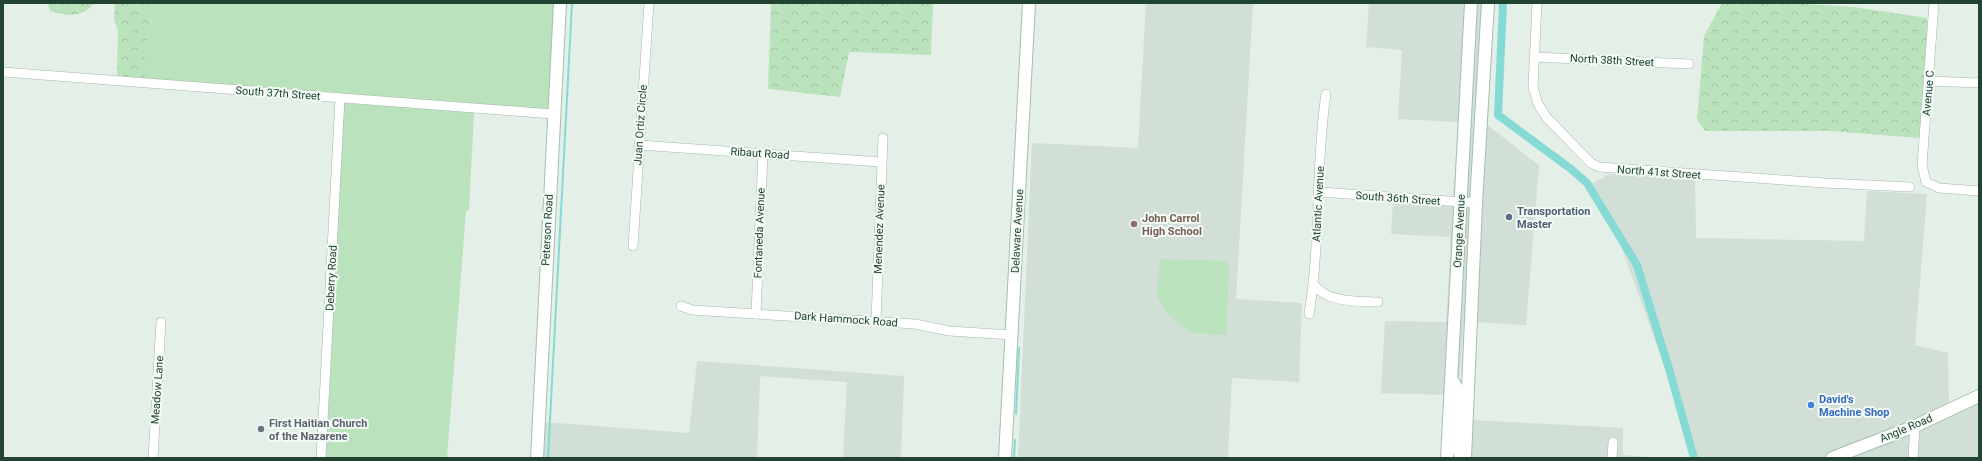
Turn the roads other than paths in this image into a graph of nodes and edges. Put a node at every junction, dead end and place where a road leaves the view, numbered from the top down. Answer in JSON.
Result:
{"nodes":[{"id":1,"x":560,"y":3,"type":"edge"},
{"id":2,"x":649,"y":3,"type":"edge"},
{"id":3,"x":1029,"y":3,"type":"edge"},
{"id":4,"x":1471,"y":3,"type":"edge"},
{"id":5,"x":1488,"y":3,"type":"edge"},
{"id":6,"x":1537,"y":3,"type":"edge"},
{"id":7,"x":1934,"y":3,"type":"edge"},
{"id":8,"x":1535,"y":57,"type":"junction"},
{"id":9,"x":1689,"y":64,"type":"dead end"},
{"id":10,"x":3,"y":72,"type":"edge"},
{"id":11,"x":1930,"y":81,"type":"junction"},
{"id":12,"x":1979,"y":83,"type":"edge"},
{"id":13,"x":1326,"y":94,"type":"dead end"},
{"id":14,"x":340,"y":98,"type":"junction"},
{"id":15,"x":553,"y":114,"type":"junction"},
{"id":16,"x":883,"y":138,"type":"dead end"},
{"id":17,"x":639,"y":145,"type":"junction"},
{"id":18,"x":762,"y":153,"type":"junction"},
{"id":19,"x":881,"y":162,"type":"junction"},
{"id":20,"x":1910,"y":187,"type":"dead end"},
{"id":21,"x":1979,"y":191,"type":"edge"},
{"id":22,"x":1320,"y":192,"type":"junction"},
{"id":23,"x":1461,"y":202,"type":"junction"},
{"id":24,"x":1476,"y":203,"type":"junction"},
{"id":25,"x":633,"y":246,"type":"dead end"},
{"id":26,"x":1314,"y":285,"type":"junction"},
{"id":27,"x":1378,"y":302,"type":"dead end"},
{"id":28,"x":681,"y":306,"type":"dead end"},
{"id":29,"x":756,"y":314,"type":"junction"},
{"id":30,"x":1309,"y":314,"type":"dead end"},
{"id":31,"x":876,"y":321,"type":"junction"},
{"id":32,"x":161,"y":322,"type":"dead end"},
{"id":33,"x":1012,"y":335,"type":"junction"},
{"id":34,"x":1451,"y":379,"type":"junction"},
{"id":35,"x":1979,"y":396,"type":"edge"},
{"id":36,"x":1915,"y":426,"type":"junction"},
{"id":37,"x":1613,"y":442,"type":"dead end"},
{"id":38,"x":153,"y":458,"type":"edge"},
{"id":39,"x":321,"y":458,"type":"edge"},
{"id":40,"x":537,"y":458,"type":"edge"},
{"id":41,"x":1005,"y":458,"type":"edge"},
{"id":42,"x":1447,"y":458,"type":"edge"},
{"id":43,"x":1461,"y":458,"type":"edge"},
{"id":44,"x":1465,"y":458,"type":"edge"},
{"id":45,"x":1612,"y":458,"type":"edge"},
{"id":46,"x":1832,"y":458,"type":"edge"},
{"id":47,"x":1913,"y":458,"type":"edge"}],
"edges":[{"from":1,"to":15,"type":"main road","name":"Peterson Road"},
{"from":2,"to":17,"type":"street","name":"Juan Ortiz Circle"},
{"from":3,"to":33,"type":"main road","name":"Delaware Avenue"},
{"from":4,"to":23,"type":"main road","name":"Orange Avenue"},
{"from":5,"to":24,"type":"main road","name":"Orange Avenue"},
{"from":6,"to":8,"type":"street","name":"North 41st Street"},
{"from":7,"to":11,"type":"street","name":"Avenue C"},
{"from":8,"to":9,"type":"street","name":"North 38th Street"},
{"from":8,"to":20,"type":"street","name":"North 41st Street"},
{"from":10,"to":14,"type":"street","name":"South 37th Street"},
{"from":11,"to":12,"type":"street"},
{"from":11,"to":21,"type":"street","name":"Avenue C"},
{"from":13,"to":22,"type":"street","name":"Atlantic Avenue"},
{"from":14,"to":15,"type":"street","name":"South 37th Street"},
{"from":14,"to":39,"type":"street","name":"Deberry Road"},
{"from":15,"to":40,"type":"main road","name":"Peterson Road"},
{"from":16,"to":19,"type":"street","name":"Menendez Avenue"},
{"from":17,"to":18,"type":"street","name":"Ribaut Road"},
{"from":17,"to":25,"type":"street","name":"Juan Ortiz Circle"},
{"from":18,"to":19,"type":"street","name":"Ribaut Road"},
{"from":18,"to":29,"type":"street","name":"Fontaneda Avenue"},
{"from":19,"to":31,"type":"street","name":"Menendez Avenue"},
{"from":22,"to":23,"type":"street","name":"South 36th Street"},
{"from":22,"to":26,"type":"street","name":"Atlantic Avenue"},
{"from":23,"to":24,"type":"street","name":"South 36th Street"},
{"from":23,"to":34,"type":"main road","name":"Orange Avenue"},
{"from":24,"to":44,"type":"main road","name":"Orange Avenue"},
{"from":26,"to":27,"type":"street"},
{"from":26,"to":30,"type":"street","name":"Atlantic Avenue"},
{"from":28,"to":29,"type":"street","name":"Dark Hammock Road"},
{"from":29,"to":31,"type":"street","name":"Dark Hammock Road"},
{"from":31,"to":33,"type":"street","name":"Dark Hammock Road"},
{"from":32,"to":38,"type":"street","name":"Meadow Lane"},
{"from":33,"to":41,"type":"main road","name":"Delaware Avenue"},
{"from":34,"to":42,"type":"main road","name":"Orange Avenue"},
{"from":34,"to":43,"type":"main road"},
{"from":35,"to":36,"type":"main road","name":"Angle Road"},
{"from":36,"to":46,"type":"main road","name":"Angle Road"},
{"from":36,"to":47,"type":"street"},
{"from":37,"to":45,"type":"street"}]}
